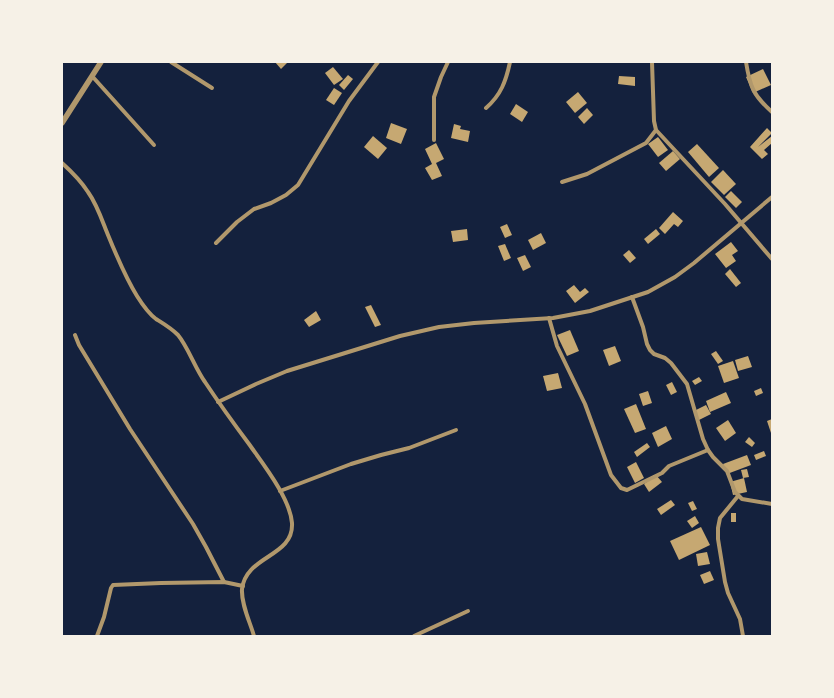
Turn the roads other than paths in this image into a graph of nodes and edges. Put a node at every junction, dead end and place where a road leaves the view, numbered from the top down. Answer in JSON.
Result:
{"nodes":[{"id":1,"x":101,"y":62,"type":"edge"},
{"id":2,"x":171,"y":62,"type":"edge"},
{"id":3,"x":378,"y":62,"type":"edge"},
{"id":4,"x":448,"y":62,"type":"edge"},
{"id":5,"x":510,"y":62,"type":"edge"},
{"id":6,"x":652,"y":62,"type":"edge"},
{"id":7,"x":746,"y":62,"type":"edge"},
{"id":8,"x":92,"y":76,"type":"junction"},
{"id":9,"x":212,"y":88,"type":"dead end"},
{"id":10,"x":486,"y":108,"type":"dead end"},
{"id":11,"x":772,"y":112,"type":"edge"},
{"id":12,"x":63,"y":120,"type":"edge"},
{"id":13,"x":656,"y":130,"type":"junction"},
{"id":14,"x":434,"y":140,"type":"dead end"},
{"id":15,"x":154,"y":145,"type":"dead end"},
{"id":16,"x":62,"y":162,"type":"edge"},
{"id":17,"x":562,"y":182,"type":"dead end"},
{"id":18,"x":772,"y":197,"type":"edge"},
{"id":19,"x":741,"y":222,"type":"junction"},
{"id":20,"x":216,"y":243,"type":"dead end"},
{"id":21,"x":772,"y":259,"type":"edge"},
{"id":22,"x":632,"y":297,"type":"junction"},
{"id":23,"x":549,"y":318,"type":"junction"},
{"id":24,"x":75,"y":335,"type":"dead end"},
{"id":25,"x":218,"y":402,"type":"junction"},
{"id":26,"x":456,"y":430,"type":"dead end"},
{"id":27,"x":708,"y":450,"type":"junction"},
{"id":28,"x":280,"y":491,"type":"junction"},
{"id":29,"x":738,"y":496,"type":"junction"},
{"id":30,"x":772,"y":504,"type":"edge"},
{"id":31,"x":224,"y":582,"type":"junction"},
{"id":32,"x":243,"y":586,"type":"junction"},
{"id":33,"x":468,"y":611,"type":"dead end"},
{"id":34,"x":97,"y":636,"type":"edge"},
{"id":35,"x":254,"y":636,"type":"edge"},
{"id":36,"x":414,"y":636,"type":"edge"},
{"id":37,"x":743,"y":636,"type":"edge"}],
"edges":[{"from":1,"to":8,"type":"street"},
{"from":2,"to":9,"type":"street"},
{"from":3,"to":20,"type":"street"},
{"from":4,"to":14,"type":"street"},
{"from":5,"to":10,"type":"street"},
{"from":6,"to":13,"type":"street"},
{"from":7,"to":11,"type":"street"},
{"from":8,"to":12,"type":"street"},
{"from":8,"to":15,"type":"street"},
{"from":13,"to":17,"type":"street"},
{"from":13,"to":19,"type":"street"},
{"from":16,"to":25,"type":"street"},
{"from":18,"to":19,"type":"street"},
{"from":19,"to":21,"type":"street"},
{"from":19,"to":22,"type":"street"},
{"from":22,"to":23,"type":"street"},
{"from":22,"to":27,"type":"street"},
{"from":23,"to":25,"type":"street"},
{"from":23,"to":27,"type":"street"},
{"from":24,"to":31,"type":"street"},
{"from":25,"to":28,"type":"street"},
{"from":26,"to":28,"type":"street"},
{"from":27,"to":29,"type":"street"},
{"from":28,"to":32,"type":"street"},
{"from":29,"to":30,"type":"street"},
{"from":29,"to":37,"type":"street"},
{"from":31,"to":32,"type":"street"},
{"from":31,"to":34,"type":"street"},
{"from":32,"to":35,"type":"street"},
{"from":33,"to":36,"type":"street"}]}
